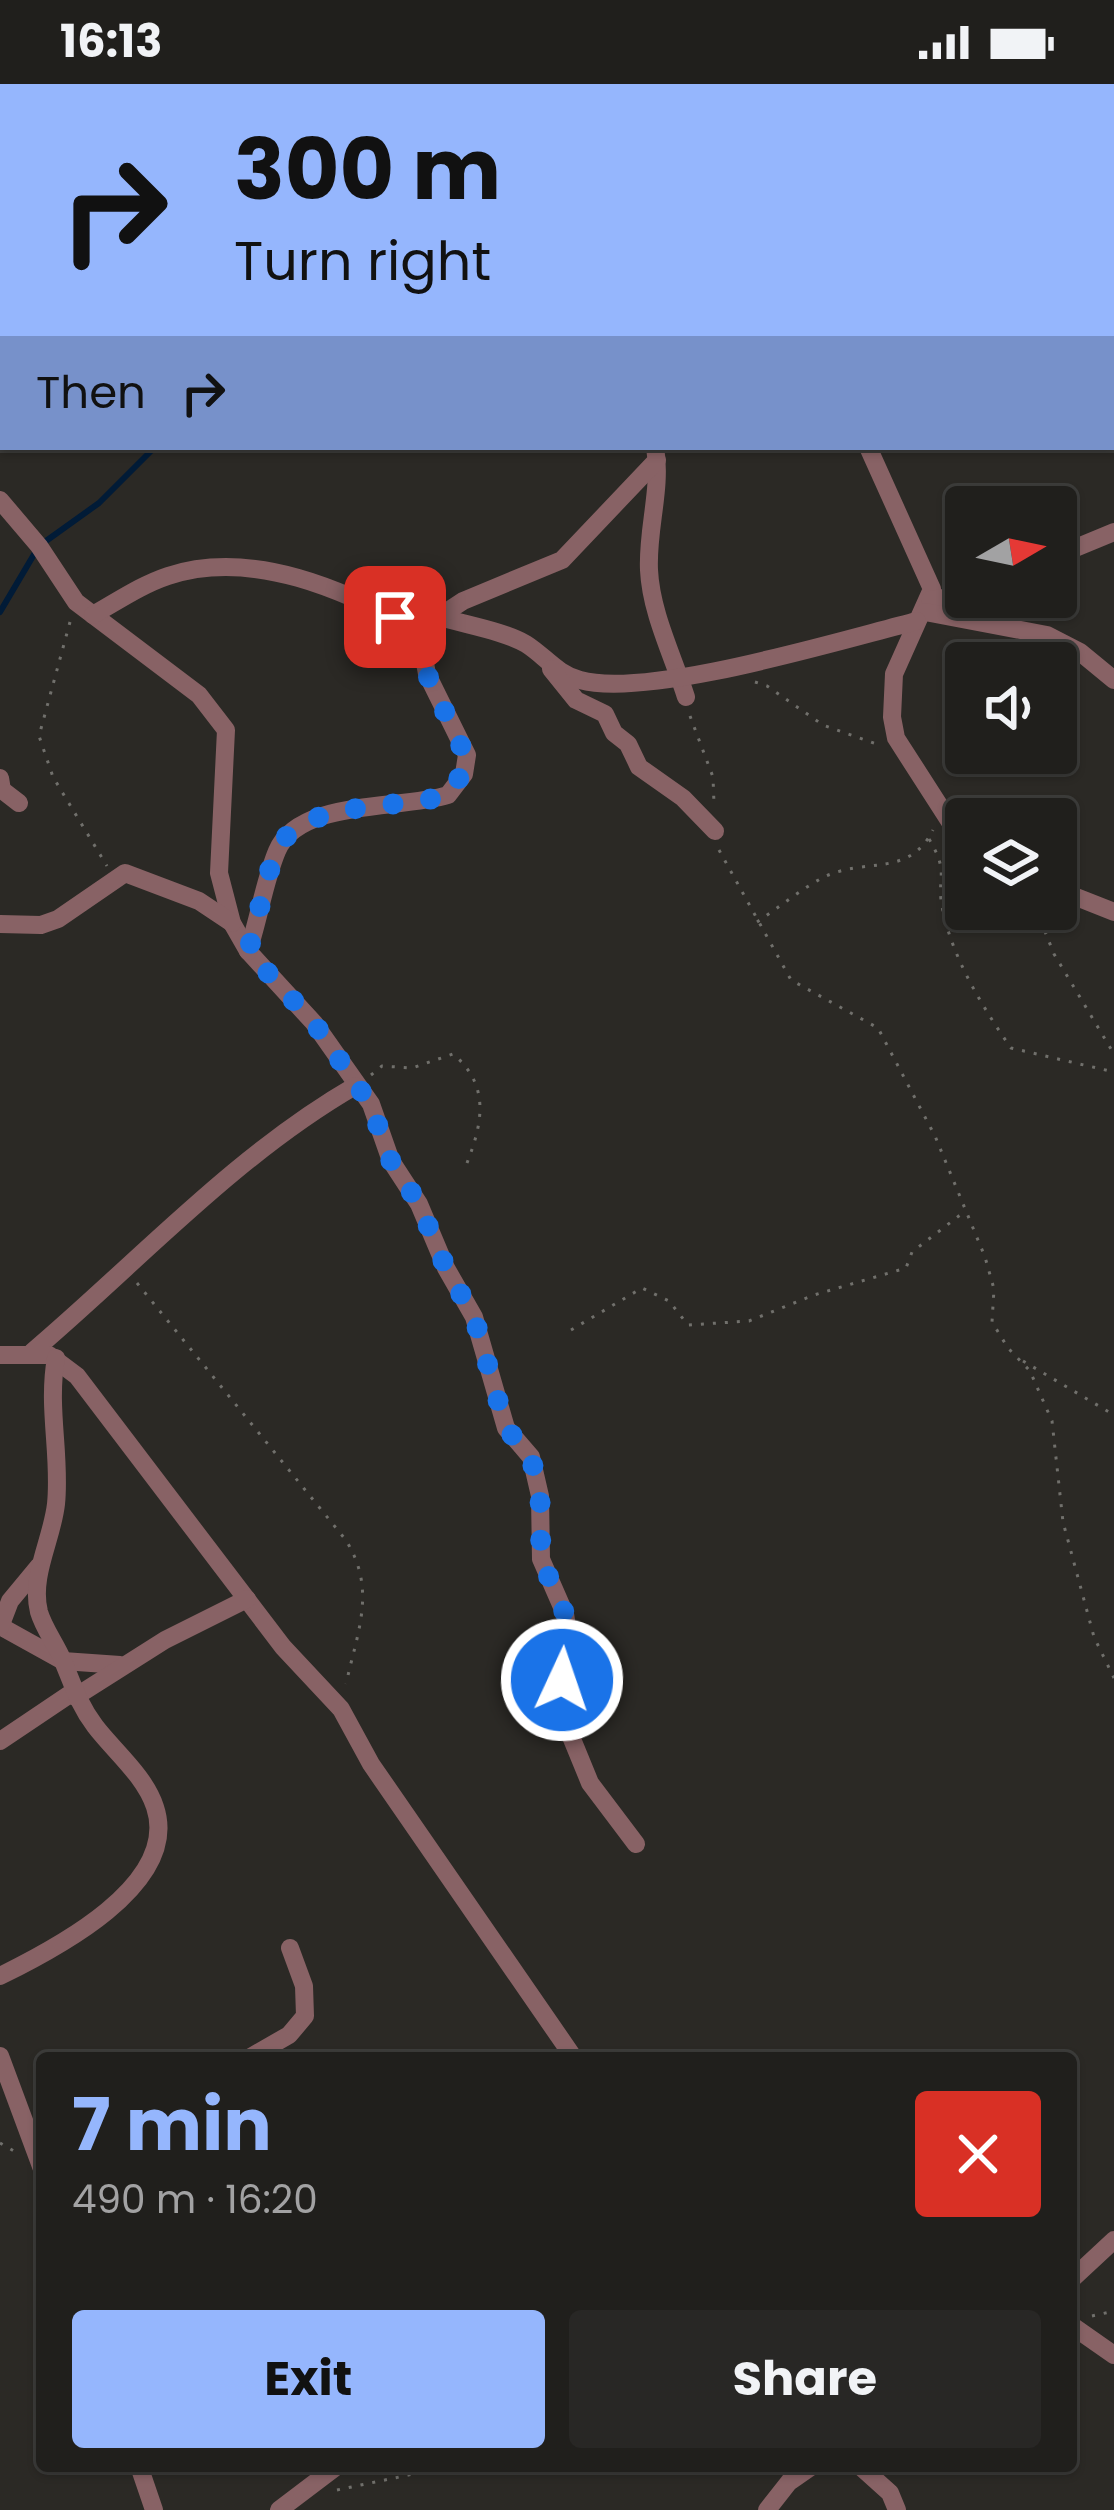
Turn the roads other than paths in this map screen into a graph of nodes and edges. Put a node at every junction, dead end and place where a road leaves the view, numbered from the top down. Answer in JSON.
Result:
{"nodes":[{"id":1,"x":869,"y":450,"type":"edge"},
{"id":2,"x":656,"y":453,"type":"edge"},
{"id":3,"x":0,"y":500,"type":"edge"},
{"id":4,"x":1114,"y":532,"type":"edge"},
{"id":5,"x":1077,"y":547,"type":"edge"},
{"id":6,"x":945,"y":603,"type":"edge"},
{"id":7,"x":924,"y":611,"type":"junction"},
{"id":8,"x":94,"y":615,"type":"junction"},
{"id":9,"x":437,"y":616,"type":"junction"},
{"id":10,"x":419,"y":630,"type":"junction"},
{"id":11,"x":545,"y":660,"type":"junction"},
{"id":12,"x":679,"y":676,"type":"junction"},
{"id":13,"x":1114,"y":680,"type":"edge"},
{"id":14,"x":686,"y":697,"type":"road end"},
{"id":15,"x":0,"y":778,"type":"edge"},
{"id":16,"x":19,"y":803,"type":"dead end"},
{"id":17,"x":945,"y":817,"type":"edge"},
{"id":18,"x":715,"y":831,"type":"road end"},
{"id":19,"x":1077,"y":897,"type":"edge"},
{"id":20,"x":1114,"y":912,"type":"edge"},
{"id":21,"x":232,"y":923,"type":"junction"},
{"id":22,"x":0,"y":924,"type":"edge"},
{"id":23,"x":248,"y":951,"type":"junction"},
{"id":24,"x":355,"y":1086,"type":"junction"},
{"id":25,"x":32,"y":1352,"type":"junction"},
{"id":26,"x":0,"y":1355,"type":"edge"},
{"id":27,"x":56,"y":1358,"type":"junction"},
{"id":28,"x":42,"y":1563,"type":"junction"},
{"id":29,"x":247,"y":1599,"type":"junction"},
{"id":30,"x":0,"y":1626,"type":"edge"},
{"id":31,"x":63,"y":1660,"type":"junction"},
{"id":32,"x":120,"y":1666,"type":"junction"},
{"id":33,"x":74,"y":1695,"type":"junction"},
{"id":34,"x":0,"y":1741,"type":"edge"},
{"id":35,"x":636,"y":1844,"type":"dead end"},
{"id":36,"x":290,"y":1948,"type":"dead end"},
{"id":37,"x":0,"y":1976,"type":"edge"},
{"id":38,"x":259,"y":2052,"type":"edge"},
{"id":39,"x":570,"y":2052,"type":"edge"},
{"id":40,"x":0,"y":2056,"type":"edge"},
{"id":41,"x":36,"y":2151,"type":"edge"},
{"id":42,"x":1114,"y":2240,"type":"edge"},
{"id":43,"x":1077,"y":2274,"type":"edge"},
{"id":44,"x":1077,"y":2329,"type":"edge"},
{"id":45,"x":1114,"y":2356,"type":"edge"},
{"id":46,"x":141,"y":2472,"type":"edge"},
{"id":47,"x":329,"y":2472,"type":"edge"},
{"id":48,"x":803,"y":2472,"type":"edge"},
{"id":49,"x":867,"y":2472,"type":"edge"},
{"id":50,"x":154,"y":2510,"type":"edge"},
{"id":51,"x":279,"y":2510,"type":"edge"},
{"id":52,"x":767,"y":2510,"type":"edge"},
{"id":53,"x":897,"y":2510,"type":"edge"}],
"edges":[{"from":1,"to":7,"type":"street"},
{"from":2,"to":9,"type":"street"},
{"from":2,"to":12,"type":"street"},
{"from":3,"to":8,"type":"street"},
{"from":4,"to":5,"type":"street"},
{"from":6,"to":7,"type":"street"},
{"from":7,"to":12,"type":"street"},
{"from":7,"to":13,"type":"street"},
{"from":7,"to":17,"type":"street"},
{"from":8,"to":10,"type":"street"},
{"from":8,"to":21,"type":"street"},
{"from":9,"to":10,"type":"street"},
{"from":9,"to":11,"type":"street"},
{"from":10,"to":23,"type":"street"},
{"from":11,"to":12,"type":"street"},
{"from":11,"to":18,"type":"street"},
{"from":12,"to":14,"type":"street"},
{"from":15,"to":16,"type":"street"},
{"from":19,"to":20,"type":"street"},
{"from":21,"to":22,"type":"street"},
{"from":21,"to":23,"type":"street"},
{"from":23,"to":24,"type":"street"},
{"from":24,"to":25,"type":"street"},
{"from":24,"to":35,"type":"street"},
{"from":25,"to":26,"type":"street"},
{"from":25,"to":27,"type":"street"},
{"from":27,"to":28,"type":"street"},
{"from":27,"to":29,"type":"street"},
{"from":28,"to":30,"type":"street"},
{"from":28,"to":31,"type":"street"},
{"from":29,"to":32,"type":"street"},
{"from":29,"to":39,"type":"street"},
{"from":30,"to":31,"type":"street"},
{"from":31,"to":32,"type":"street"},
{"from":31,"to":33,"type":"street"},
{"from":32,"to":33,"type":"street"},
{"from":33,"to":34,"type":"street"},
{"from":33,"to":37,"type":"street"},
{"from":36,"to":38,"type":"street"},
{"from":40,"to":41,"type":"street"},
{"from":42,"to":43,"type":"street"},
{"from":44,"to":45,"type":"street"},
{"from":46,"to":50,"type":"street"},
{"from":47,"to":51,"type":"street"},
{"from":48,"to":52,"type":"street"},
{"from":49,"to":53,"type":"street"}]}
